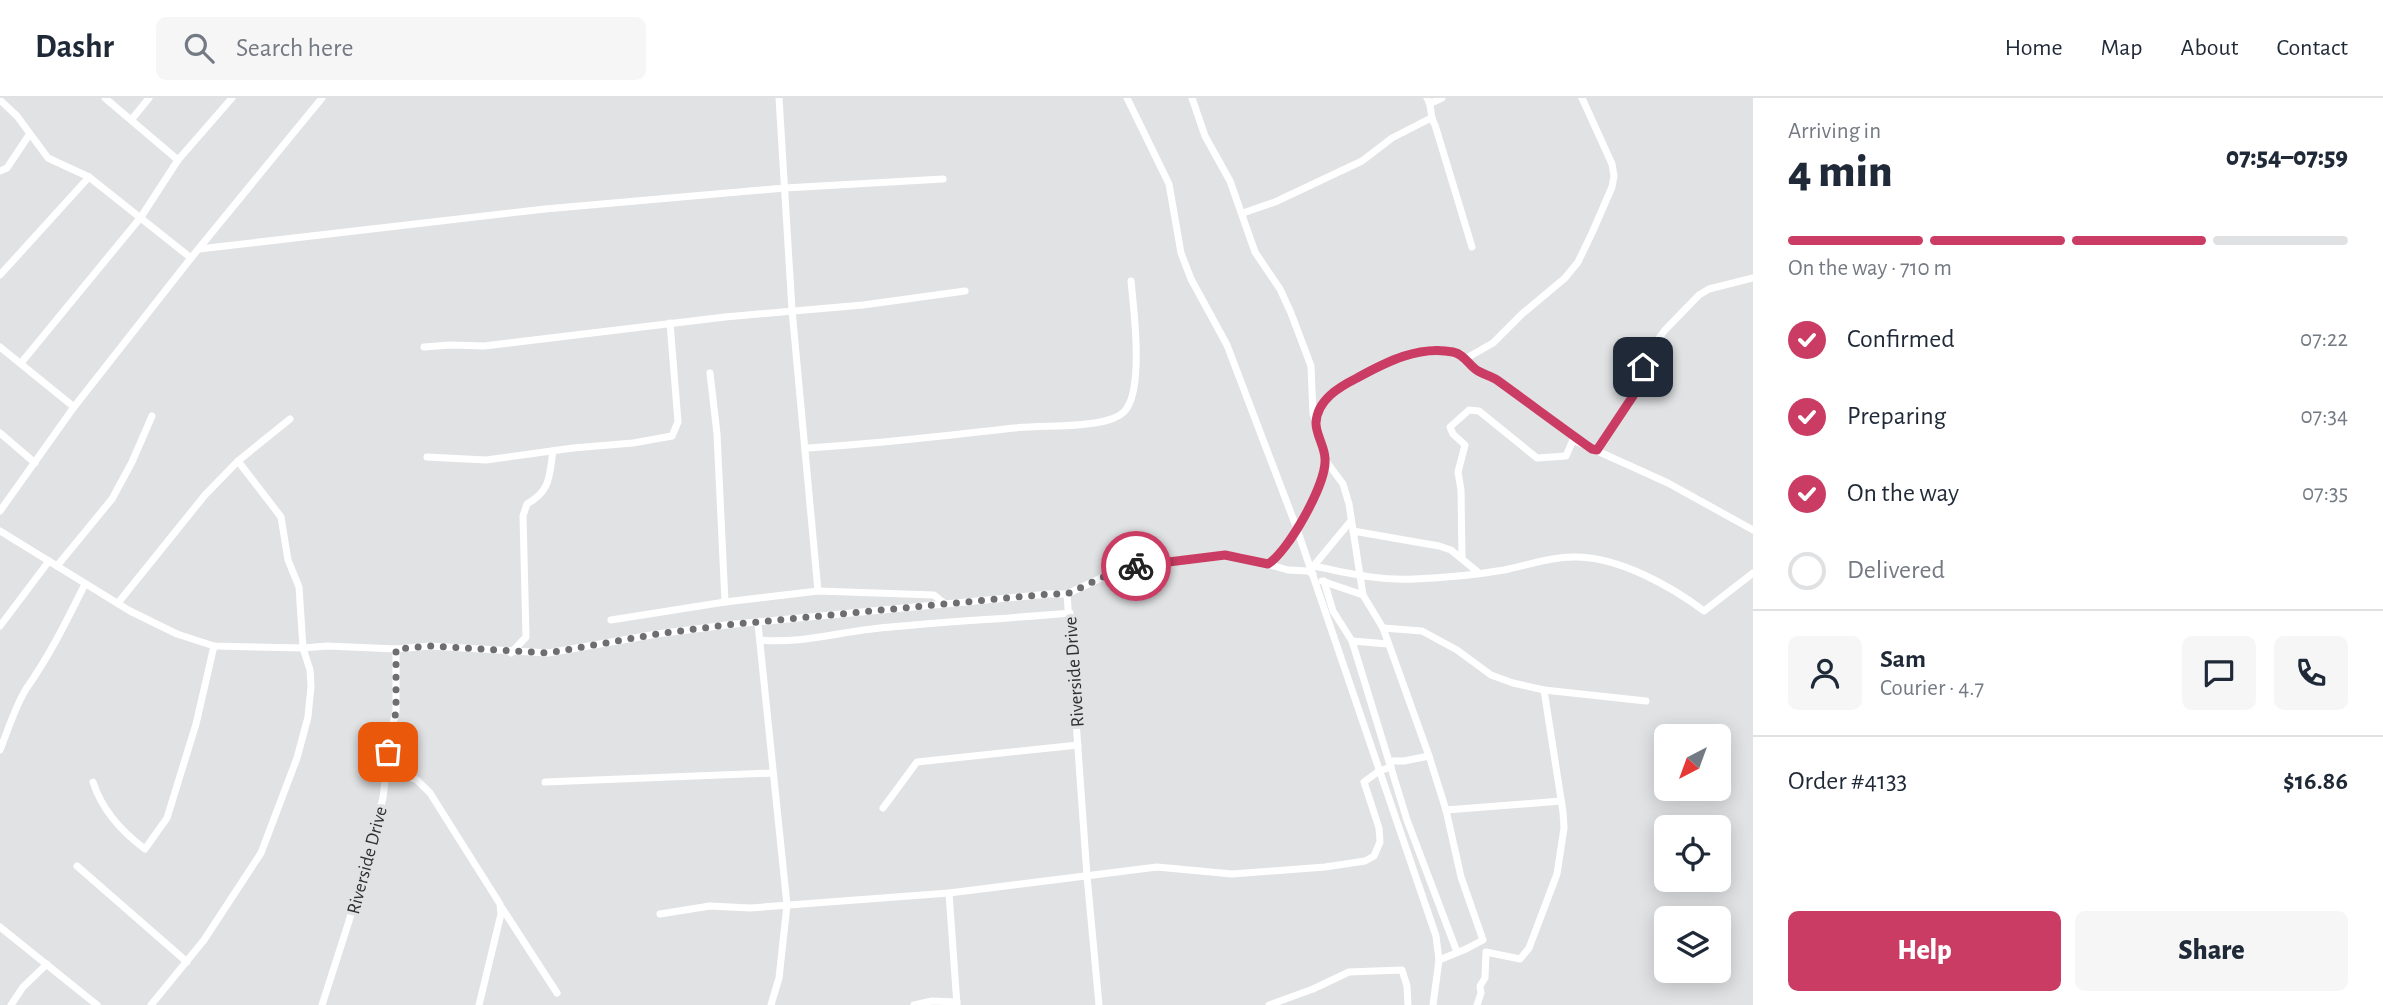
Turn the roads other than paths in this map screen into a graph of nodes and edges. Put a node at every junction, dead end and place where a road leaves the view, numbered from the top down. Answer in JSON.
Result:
{"nodes":[{"id":1,"x":105,"y":98,"type":"edge"},
{"id":2,"x":149,"y":98,"type":"edge"},
{"id":3,"x":232,"y":98,"type":"edge"},
{"id":4,"x":321,"y":98,"type":"edge"},
{"id":5,"x":779,"y":98,"type":"edge"},
{"id":6,"x":1127,"y":98,"type":"edge"},
{"id":7,"x":1192,"y":98,"type":"edge"},
{"id":8,"x":1442,"y":98,"type":"edge"},
{"id":9,"x":1582,"y":98,"type":"edge"},
{"id":10,"x":0,"y":100,"type":"edge"},
{"id":11,"x":1429,"y":101,"type":"edge"},
{"id":12,"x":1430,"y":118,"type":"junction"},
{"id":13,"x":132,"y":119,"type":"junction"},
{"id":14,"x":29,"y":135,"type":"junction"},
{"id":15,"x":178,"y":160,"type":"junction"},
{"id":16,"x":0,"y":171,"type":"edge"},
{"id":17,"x":89,"y":177,"type":"junction"},
{"id":18,"x":943,"y":178,"type":"dead end"},
{"id":19,"x":785,"y":188,"type":"junction"},
{"id":20,"x":1242,"y":213,"type":"junction"},
{"id":21,"x":141,"y":217,"type":"junction"},
{"id":22,"x":1472,"y":247,"type":"dead end"},
{"id":23,"x":199,"y":249,"type":"junction"},
{"id":24,"x":191,"y":258,"type":"junction"},
{"id":25,"x":0,"y":275,"type":"edge"},
{"id":26,"x":1753,"y":278,"type":"edge"},
{"id":27,"x":1131,"y":281,"type":"dead end"},
{"id":28,"x":964,"y":291,"type":"dead end"},
{"id":29,"x":792,"y":310,"type":"junction"},
{"id":30,"x":670,"y":323,"type":"junction"},
{"id":31,"x":0,"y":347,"type":"edge"},
{"id":32,"x":424,"y":347,"type":"dead end"},
{"id":33,"x":1465,"y":359,"type":"junction"},
{"id":34,"x":21,"y":363,"type":"junction"},
{"id":35,"x":710,"y":373,"type":"dead end"},
{"id":36,"x":74,"y":407,"type":"junction"},
{"id":37,"x":152,"y":416,"type":"dead end"},
{"id":38,"x":290,"y":419,"type":"dead end"},
{"id":39,"x":1316,"y":423,"type":"junction"},
{"id":40,"x":0,"y":433,"type":"edge"},
{"id":41,"x":807,"y":448,"type":"junction"},
{"id":42,"x":1595,"y":450,"type":"junction"},
{"id":43,"x":553,"y":451,"type":"junction"},
{"id":44,"x":427,"y":457,"type":"dead end"},
{"id":45,"x":238,"y":461,"type":"junction"},
{"id":46,"x":1326,"y":461,"type":"junction"},
{"id":47,"x":35,"y":463,"type":"junction"},
{"id":48,"x":0,"y":511,"type":"edge"},
{"id":49,"x":1351,"y":521,"type":"junction"},
{"id":50,"x":1297,"y":529,"type":"junction"},
{"id":51,"x":1753,"y":530,"type":"edge"},
{"id":52,"x":0,"y":531,"type":"edge"},
{"id":53,"x":1353,"y":531,"type":"junction"},
{"id":54,"x":1462,"y":558,"type":"junction"},
{"id":55,"x":49,"y":561,"type":"junction"},
{"id":56,"x":1268,"y":564,"type":"junction"},
{"id":57,"x":57,"y":566,"type":"junction"},
{"id":58,"x":1312,"y":570,"type":"junction"},
{"id":59,"x":1479,"y":573,"type":"junction"},
{"id":60,"x":1753,"y":573,"type":"edge"},
{"id":61,"x":1361,"y":576,"type":"junction"},
{"id":62,"x":1324,"y":581,"type":"junction"},
{"id":63,"x":85,"y":584,"type":"junction"},
{"id":64,"x":818,"y":591,"type":"junction"},
{"id":65,"x":1067,"y":594,"type":"junction"},
{"id":66,"x":1363,"y":595,"type":"junction"},
{"id":67,"x":725,"y":602,"type":"junction"},
{"id":68,"x":118,"y":603,"type":"junction"},
{"id":69,"x":944,"y":604,"type":"junction"},
{"id":70,"x":1070,"y":613,"type":"junction"},
{"id":71,"x":611,"y":620,"type":"dead end"},
{"id":72,"x":758,"y":624,"type":"junction"},
{"id":73,"x":0,"y":626,"type":"edge"},
{"id":74,"x":1382,"y":628,"type":"junction"},
{"id":75,"x":760,"y":640,"type":"junction"},
{"id":76,"x":1352,"y":640,"type":"junction"},
{"id":77,"x":1388,"y":644,"type":"junction"},
{"id":78,"x":214,"y":646,"type":"junction"},
{"id":79,"x":303,"y":648,"type":"junction"},
{"id":80,"x":396,"y":649,"type":"junction"},
{"id":81,"x":511,"y":653,"type":"junction"},
{"id":82,"x":1545,"y":690,"type":"junction"},
{"id":83,"x":1646,"y":701,"type":"dead end"},
{"id":84,"x":1078,"y":745,"type":"junction"},
{"id":85,"x":0,"y":750,"type":"edge"},
{"id":86,"x":1429,"y":757,"type":"junction"},
{"id":87,"x":1390,"y":764,"type":"junction"},
{"id":88,"x":387,"y":769,"type":"junction"},
{"id":89,"x":1379,"y":771,"type":"junction"},
{"id":90,"x":773,"y":773,"type":"junction"},
{"id":91,"x":93,"y":782,"type":"dead end"},
{"id":92,"x":545,"y":782,"type":"dead end"},
{"id":93,"x":1561,"y":801,"type":"junction"},
{"id":94,"x":883,"y":808,"type":"dead end"},
{"id":95,"x":1446,"y":810,"type":"junction"},
{"id":96,"x":77,"y":866,"type":"dead end"},
{"id":97,"x":1087,"y":876,"type":"junction"},
{"id":98,"x":949,"y":893,"type":"junction"},
{"id":99,"x":500,"y":904,"type":"junction"},
{"id":100,"x":787,"y":905,"type":"junction"},
{"id":101,"x":660,"y":914,"type":"dead end"},
{"id":102,"x":499,"y":925,"type":"junction"},
{"id":103,"x":0,"y":927,"type":"edge"},
{"id":104,"x":516,"y":929,"type":"junction"},
{"id":105,"x":1457,"y":952,"type":"junction"},
{"id":106,"x":1439,"y":960,"type":"junction"},
{"id":107,"x":187,"y":962,"type":"junction"},
{"id":108,"x":47,"y":964,"type":"junction"},
{"id":109,"x":557,"y":993,"type":"dead end"},
{"id":110,"x":957,"y":1004,"type":"edge"},
{"id":111,"x":11,"y":1005,"type":"edge"},
{"id":112,"x":97,"y":1005,"type":"edge"},
{"id":113,"x":152,"y":1005,"type":"edge"},
{"id":114,"x":321,"y":1005,"type":"edge"},
{"id":115,"x":479,"y":1005,"type":"edge"},
{"id":116,"x":771,"y":1005,"type":"edge"},
{"id":117,"x":914,"y":1005,"type":"edge"},
{"id":118,"x":1098,"y":1005,"type":"edge"},
{"id":119,"x":1269,"y":1005,"type":"edge"},
{"id":120,"x":1408,"y":1005,"type":"edge"},
{"id":121,"x":1433,"y":1005,"type":"edge"},
{"id":122,"x":1477,"y":1005,"type":"edge"}],
"edges":[{"from":1,"to":13,"type":"street"},
{"from":2,"to":13,"type":"street"},
{"from":3,"to":15,"type":"street"},
{"from":4,"to":23,"type":"street"},
{"from":5,"to":19,"type":"street"},
{"from":6,"to":50,"type":"street"},
{"from":7,"to":20,"type":"street"},
{"from":8,"to":11,"type":"street"},
{"from":9,"to":33,"type":"street"},
{"from":10,"to":14,"type":"street"},
{"from":11,"to":12,"type":"street"},
{"from":12,"to":20,"type":"street"},
{"from":12,"to":22,"type":"street"},
{"from":13,"to":15,"type":"street"},
{"from":14,"to":16,"type":"street"},
{"from":14,"to":17,"type":"street"},
{"from":15,"to":21,"type":"street"},
{"from":17,"to":21,"type":"street"},
{"from":17,"to":25,"type":"street"},
{"from":18,"to":19,"type":"street"},
{"from":19,"to":23,"type":"street"},
{"from":19,"to":29,"type":"street"},
{"from":20,"to":39,"type":"street"},
{"from":21,"to":24,"type":"street"},
{"from":21,"to":34,"type":"street"},
{"from":23,"to":24,"type":"street"},
{"from":24,"to":36,"type":"street"},
{"from":26,"to":42,"type":"street"},
{"from":27,"to":41,"type":"street"},
{"from":28,"to":29,"type":"street"},
{"from":29,"to":30,"type":"street"},
{"from":29,"to":41,"type":"street"},
{"from":30,"to":32,"type":"street"},
{"from":30,"to":43,"type":"street"},
{"from":31,"to":34,"type":"street"},
{"from":33,"to":39,"type":"street"},
{"from":33,"to":42,"type":"street"},
{"from":34,"to":36,"type":"street"},
{"from":35,"to":67,"type":"street"},
{"from":36,"to":47,"type":"street"},
{"from":37,"to":57,"type":"street"},
{"from":38,"to":45,"type":"street"},
{"from":39,"to":46,"type":"street"},
{"from":40,"to":47,"type":"street"},
{"from":41,"to":64,"type":"street"},
{"from":42,"to":51,"type":"street"},
{"from":42,"to":54,"type":"street"},
{"from":43,"to":44,"type":"street"},
{"from":43,"to":81,"type":"street"},
{"from":45,"to":68,"type":"street"},
{"from":45,"to":79,"type":"street"},
{"from":46,"to":49,"type":"street"},
{"from":46,"to":50,"type":"street"},
{"from":47,"to":48,"type":"street"},
{"from":49,"to":53,"type":"street"},
{"from":49,"to":58,"type":"street"},
{"from":50,"to":56,"type":"street"},
{"from":50,"to":58,"type":"street"},
{"from":52,"to":55,"type":"street","name":"Riverside Drive"},
{"from":53,"to":54,"type":"street"},
{"from":53,"to":61,"type":"street"},
{"from":54,"to":59,"type":"street"},
{"from":55,"to":57,"type":"street","name":"Riverside Drive"},
{"from":55,"to":73,"type":"street"},
{"from":56,"to":58,"type":"street"},
{"from":56,"to":65,"type":"street"},
{"from":57,"to":63,"type":"street","name":"Riverside Drive"},
{"from":58,"to":61,"type":"street"},
{"from":58,"to":62,"type":"street"},
{"from":58,"to":89,"type":"street"},
{"from":59,"to":60,"type":"street"},
{"from":59,"to":61,"type":"street"},
{"from":61,"to":66,"type":"street"},
{"from":62,"to":66,"type":"street"},
{"from":62,"to":76,"type":"street"},
{"from":63,"to":68,"type":"street","name":"Riverside Drive"},
{"from":63,"to":85,"type":"street"},
{"from":64,"to":67,"type":"street"},
{"from":64,"to":69,"type":"street"},
{"from":65,"to":69,"type":"street","name":"Riverside Drive"},
{"from":65,"to":70,"type":"street","name":"Riverside Drive"},
{"from":66,"to":74,"type":"street"},
{"from":67,"to":71,"type":"street"},
{"from":68,"to":78,"type":"street","name":"Riverside Drive"},
{"from":69,"to":72,"type":"street","name":"Riverside Drive"},
{"from":70,"to":75,"type":"street"},
{"from":70,"to":84,"type":"street","name":"Riverside Drive"},
{"from":72,"to":75,"type":"street"},
{"from":72,"to":81,"type":"street","name":"Riverside Drive"},
{"from":74,"to":77,"type":"street"},
{"from":74,"to":82,"type":"street"},
{"from":75,"to":90,"type":"street"},
{"from":76,"to":77,"type":"street"},
{"from":76,"to":87,"type":"street"},
{"from":77,"to":86,"type":"street"},
{"from":78,"to":79,"type":"street","name":"Riverside Drive"},
{"from":78,"to":91,"type":"street"},
{"from":79,"to":80,"type":"street","name":"Riverside Drive"},
{"from":79,"to":107,"type":"street"},
{"from":80,"to":81,"type":"street","name":"Riverside Drive"},
{"from":80,"to":88,"type":"street","name":"Riverside Drive"},
{"from":82,"to":83,"type":"street"},
{"from":82,"to":93,"type":"street"},
{"from":84,"to":94,"type":"street"},
{"from":84,"to":97,"type":"street","name":"Riverside Drive"},
{"from":86,"to":87,"type":"street"},
{"from":86,"to":95,"type":"street"},
{"from":87,"to":89,"type":"street"},
{"from":87,"to":105,"type":"street"},
{"from":88,"to":99,"type":"street"},
{"from":88,"to":114,"type":"street","name":"Riverside Drive"},
{"from":89,"to":97,"type":"street"},
{"from":89,"to":106,"type":"street"},
{"from":90,"to":92,"type":"street"},
{"from":90,"to":100,"type":"street"},
{"from":93,"to":95,"type":"street"},
{"from":93,"to":122,"type":"street"},
{"from":95,"to":105,"type":"street"},
{"from":96,"to":107,"type":"street"},
{"from":97,"to":98,"type":"street"},
{"from":97,"to":118,"type":"street","name":"Riverside Drive"},
{"from":98,"to":100,"type":"street"},
{"from":98,"to":110,"type":"street"},
{"from":99,"to":102,"type":"street"},
{"from":99,"to":104,"type":"street"},
{"from":100,"to":101,"type":"street"},
{"from":100,"to":116,"type":"street"},
{"from":102,"to":104,"type":"street"},
{"from":102,"to":115,"type":"street"},
{"from":103,"to":108,"type":"street"},
{"from":104,"to":109,"type":"street"},
{"from":105,"to":106,"type":"street"},
{"from":106,"to":121,"type":"street"},
{"from":107,"to":113,"type":"street"},
{"from":108,"to":111,"type":"street"},
{"from":108,"to":112,"type":"street"},
{"from":110,"to":117,"type":"street"},
{"from":119,"to":120,"type":"street"}]}
